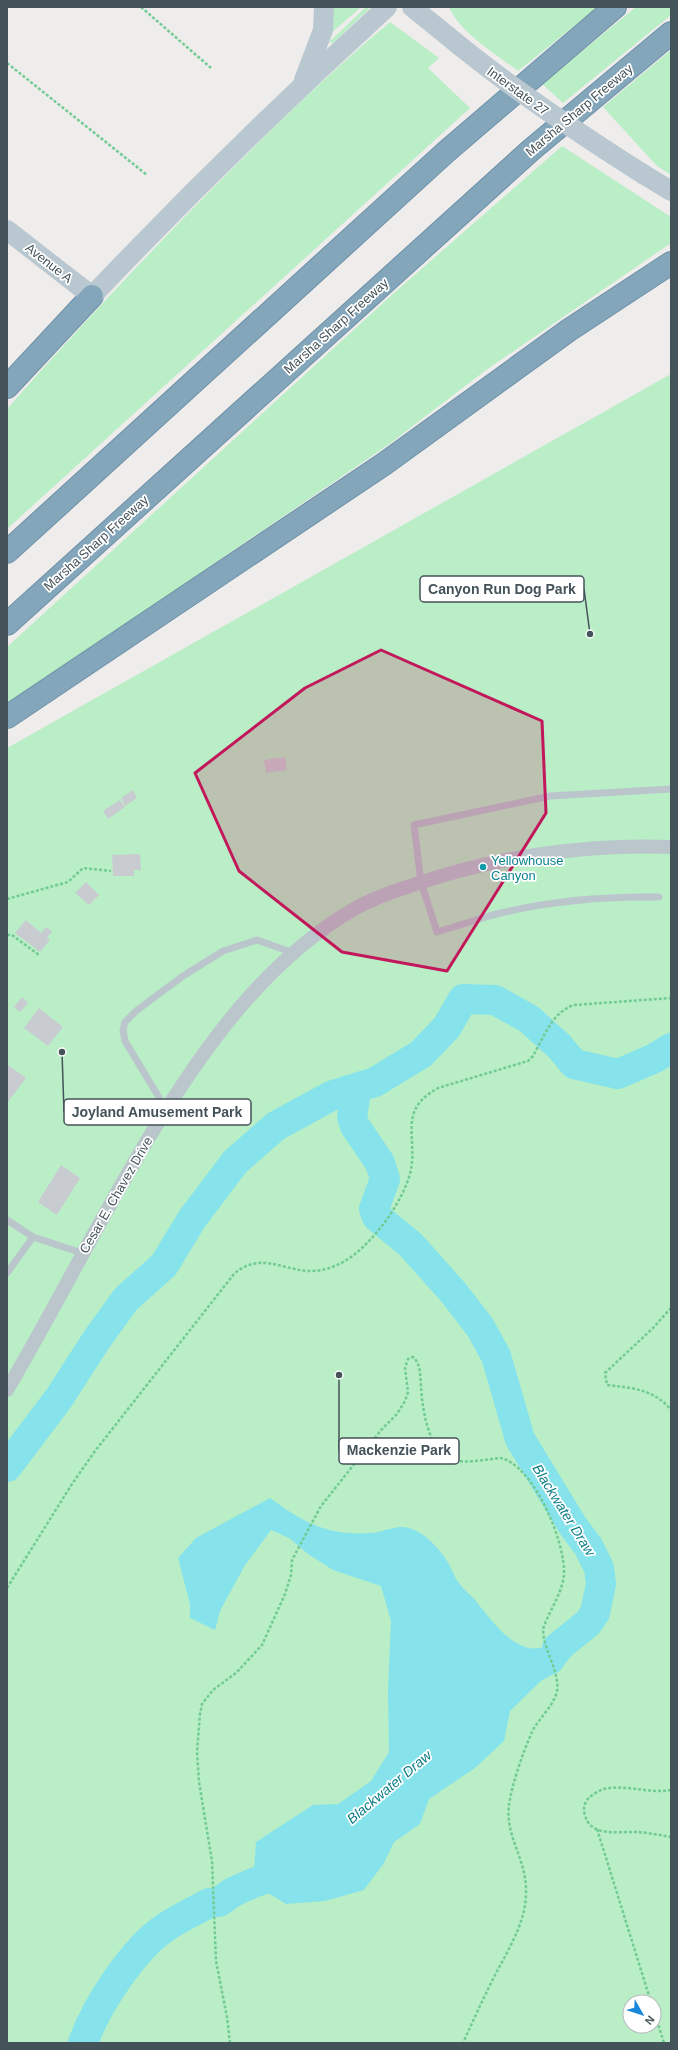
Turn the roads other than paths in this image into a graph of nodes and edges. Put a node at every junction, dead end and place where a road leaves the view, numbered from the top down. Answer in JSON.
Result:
{"nodes":[{"id":1,"x":324,"y":7,"type":"edge"},
{"id":2,"x":387,"y":7,"type":"edge"},
{"id":3,"x":412,"y":7,"type":"edge"},
{"id":4,"x":615,"y":7,"type":"edge"},
{"id":5,"x":671,"y":34,"type":"edge"},
{"id":6,"x":303,"y":84,"type":"junction"},
{"id":7,"x":671,"y":191,"type":"edge"},
{"id":8,"x":7,"y":230,"type":"edge"},
{"id":9,"x":671,"y":263,"type":"edge"},
{"id":10,"x":92,"y":296,"type":"junction"},
{"id":11,"x":7,"y":387,"type":"edge"},
{"id":12,"x":7,"y":552,"type":"edge"},
{"id":13,"x":7,"y":624,"type":"edge"},
{"id":14,"x":7,"y":717,"type":"edge"},
{"id":15,"x":671,"y":789,"type":"edge"},
{"id":16,"x":671,"y":847,"type":"edge"},
{"id":17,"x":421,"y":882,"type":"junction"},
{"id":18,"x":659,"y":897,"type":"dead end"},
{"id":19,"x":294,"y":953,"type":"junction"},
{"id":20,"x":166,"y":1109,"type":"junction"},
{"id":21,"x":7,"y":1220,"type":"edge"},
{"id":22,"x":33,"y":1236,"type":"junction"},
{"id":23,"x":82,"y":1253,"type":"junction"},
{"id":24,"x":7,"y":1272,"type":"edge"},
{"id":25,"x":7,"y":1390,"type":"edge"}],
"edges":[{"from":1,"to":6,"type":"main road"},
{"from":2,"to":6,"type":"main road"},
{"from":3,"to":7,"type":"main road","name":"Interstate 27","bridge":true},
{"from":4,"to":12,"type":"highway"},
{"from":5,"to":13,"type":"highway","name":"Marsha Sharp Freeway"},
{"from":6,"to":10,"type":"main road"},
{"from":8,"to":10,"type":"main road","name":"Avenue A"},
{"from":9,"to":14,"type":"highway"},
{"from":10,"to":11,"type":"highway"},
{"from":15,"to":17,"type":"lane"},
{"from":16,"to":17,"type":"street","name":"Cesar E. Chavez Drive"},
{"from":17,"to":18,"type":"lane"},
{"from":17,"to":19,"type":"street","name":"Cesar E. Chavez Drive"},
{"from":19,"to":20,"type":"street","name":"Cesar E. Chavez Drive"},
{"from":19,"to":20,"type":"lane"},
{"from":20,"to":23,"type":"street","name":"Cesar E. Chavez Drive"},
{"from":21,"to":22,"type":"lane"},
{"from":22,"to":23,"type":"lane"},
{"from":22,"to":24,"type":"lane"},
{"from":23,"to":25,"type":"street","name":"Cesar E. Chavez Drive"}]}
